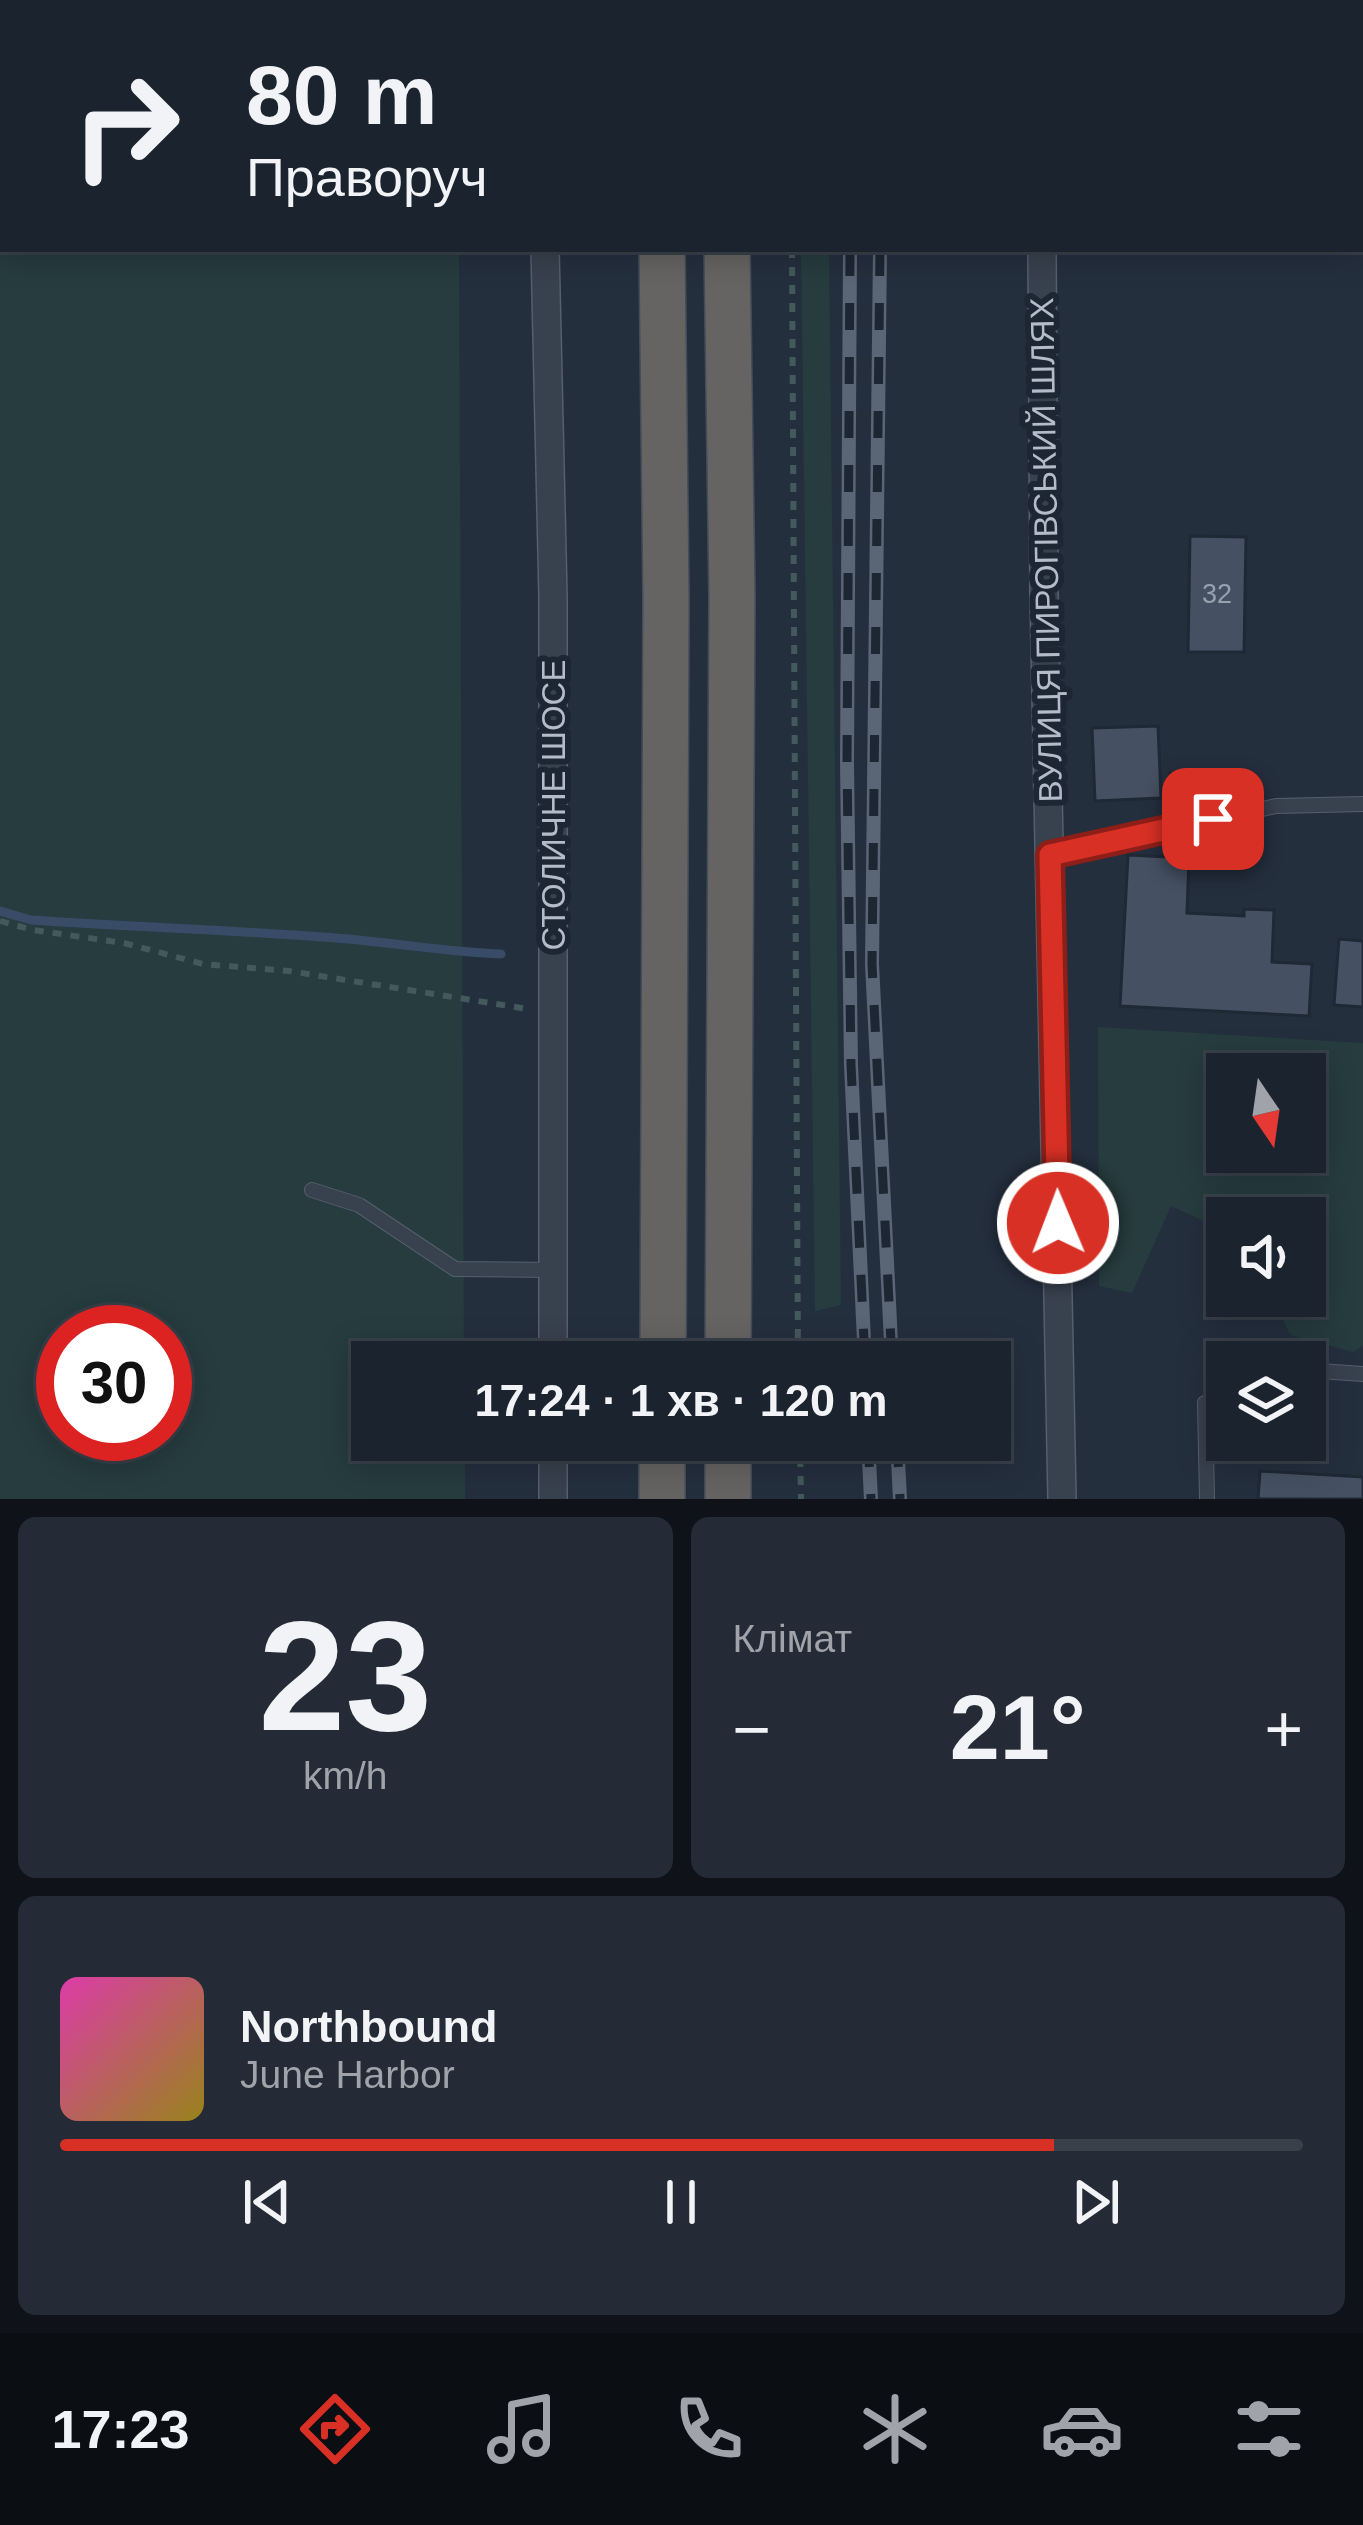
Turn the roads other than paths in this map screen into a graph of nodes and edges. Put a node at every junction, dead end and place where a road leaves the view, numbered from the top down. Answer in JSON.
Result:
{"nodes":[{"id":1,"x":545,"y":252,"type":"edge"},
{"id":2,"x":662,"y":252,"type":"edge"},
{"id":3,"x":727,"y":252,"type":"edge"},
{"id":4,"x":1042,"y":252,"type":"edge"},
{"id":5,"x":1363,"y":804,"type":"edge"},
{"id":6,"x":1050,"y":855,"type":"junction"},
{"id":7,"x":312,"y":1190,"type":"dead end"},
{"id":8,"x":553,"y":1270,"type":"junction"},
{"id":9,"x":553,"y":1341,"type":"edge"},
{"id":10,"x":663,"y":1341,"type":"edge"},
{"id":11,"x":728,"y":1341,"type":"edge"},
{"id":12,"x":1326,"y":1372,"type":"edge"},
{"id":13,"x":1363,"y":1375,"type":"edge"},
{"id":14,"x":1206,"y":1402,"type":"edge"},
{"id":15,"x":1206,"y":1450,"type":"edge"},
{"id":16,"x":553,"y":1461,"type":"edge"},
{"id":17,"x":662,"y":1461,"type":"edge"},
{"id":18,"x":728,"y":1461,"type":"edge"},
{"id":19,"x":1206,"y":1461,"type":"edge"},
{"id":20,"x":553,"y":1499,"type":"edge"},
{"id":21,"x":662,"y":1499,"type":"edge"},
{"id":22,"x":728,"y":1499,"type":"edge"},
{"id":23,"x":1062,"y":1499,"type":"edge"},
{"id":24,"x":1207,"y":1499,"type":"edge"}],
"edges":[{"from":1,"to":8,"type":"street","name":"СТОЛИЧНЕ ШОСЕ"},
{"from":2,"to":10,"type":"highway"},
{"from":3,"to":11,"type":"highway"},
{"from":4,"to":6,"type":"street","name":"ВУЛИЦЯ ПИРОГІВСЬКИЙ ШЛЯХ"},
{"from":5,"to":6,"type":"lane"},
{"from":6,"to":23,"type":"street","name":"ВУЛИЦЯ ПИРОГІВСЬКИЙ ШЛЯХ"},
{"from":7,"to":8,"type":"lane"},
{"from":8,"to":9,"type":"street","name":"СТОЛИЧНЕ ШОСЕ"},
{"from":12,"to":13,"type":"lane"},
{"from":14,"to":15,"type":"lane"},
{"from":16,"to":20,"type":"street"},
{"from":17,"to":21,"type":"highway"},
{"from":18,"to":22,"type":"highway"},
{"from":19,"to":24,"type":"lane"}]}
